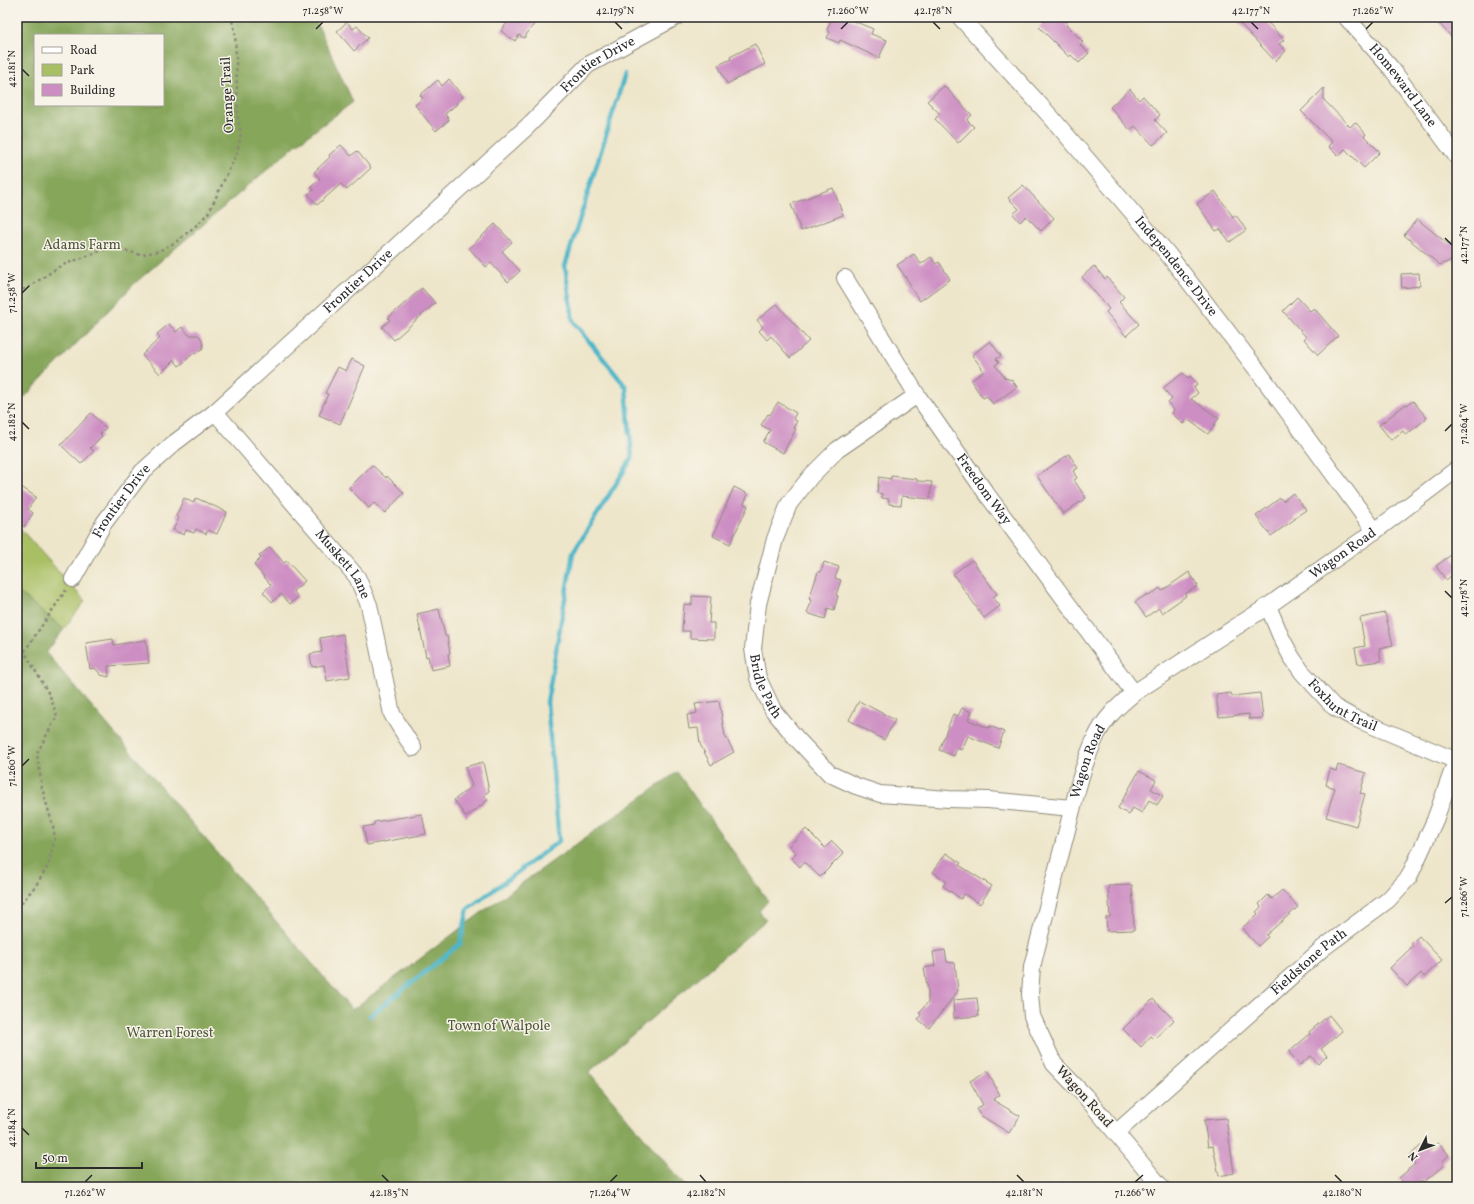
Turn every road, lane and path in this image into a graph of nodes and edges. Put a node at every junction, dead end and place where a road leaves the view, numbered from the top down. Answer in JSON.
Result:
{"nodes":[{"id":1,"x":231,"y":17,"type":"edge"},
{"id":2,"x":676,"y":17,"type":"edge"},
{"id":3,"x":960,"y":17,"type":"edge"},
{"id":4,"x":1346,"y":17,"type":"edge"},
{"id":5,"x":1457,"y":157,"type":"edge"},
{"id":6,"x":845,"y":278,"type":"dead end"},
{"id":7,"x":17,"y":292,"type":"edge"},
{"id":8,"x":917,"y":395,"type":"junction"},
{"id":9,"x":215,"y":412,"type":"junction"},
{"id":10,"x":1457,"y":469,"type":"edge"},
{"id":11,"x":1375,"y":531,"type":"junction"},
{"id":12,"x":73,"y":579,"type":"joint"},
{"id":13,"x":1268,"y":606,"type":"junction"},
{"id":14,"x":17,"y":639,"type":"edge"},
{"id":15,"x":24,"y":652,"type":"junction"},
{"id":16,"x":17,"y":661,"type":"edge"},
{"id":17,"x":1134,"y":694,"type":"junction"},
{"id":18,"x":413,"y":748,"type":"dead end"},
{"id":19,"x":1456,"y":761,"type":"edge"},
{"id":20,"x":1072,"y":808,"type":"junction"},
{"id":21,"x":17,"y":909,"type":"edge"},
{"id":22,"x":1116,"y":1133,"type":"junction"},
{"id":23,"x":1161,"y":1187,"type":"edge"}],
"edges":[{"from":1,"to":7,"type":"path","name":"Orange Trail"},
{"from":2,"to":9,"type":"street","name":"Frontier Drive"},
{"from":3,"to":11,"type":"street","name":"Independence Drive"},
{"from":4,"to":5,"type":"street","name":"Homeward Lane"},
{"from":6,"to":8,"type":"street","name":"Freedom Way"},
{"from":8,"to":17,"type":"street","name":"Freedom Way"},
{"from":8,"to":20,"type":"street","name":"Bridle Path"},
{"from":9,"to":12,"type":"street","name":"Frontier Drive"},
{"from":9,"to":18,"type":"street","name":"Muskett Lane"},
{"from":10,"to":11,"type":"street","name":"Wagon Road"},
{"from":11,"to":13,"type":"street","name":"Wagon Road"},
{"from":12,"to":15,"type":"path"},
{"from":13,"to":17,"type":"street","name":"Wagon Road"},
{"from":13,"to":19,"type":"street","name":"Foxhunt Trail"},
{"from":14,"to":15,"type":"path"},
{"from":15,"to":16,"type":"path"},
{"from":15,"to":21,"type":"path"},
{"from":17,"to":20,"type":"street","name":"Wagon Road"},
{"from":19,"to":22,"type":"street","name":"Fieldstone Path"},
{"from":20,"to":22,"type":"street","name":"Wagon Road"},
{"from":22,"to":23,"type":"street","name":"Wagon Road"}]}
